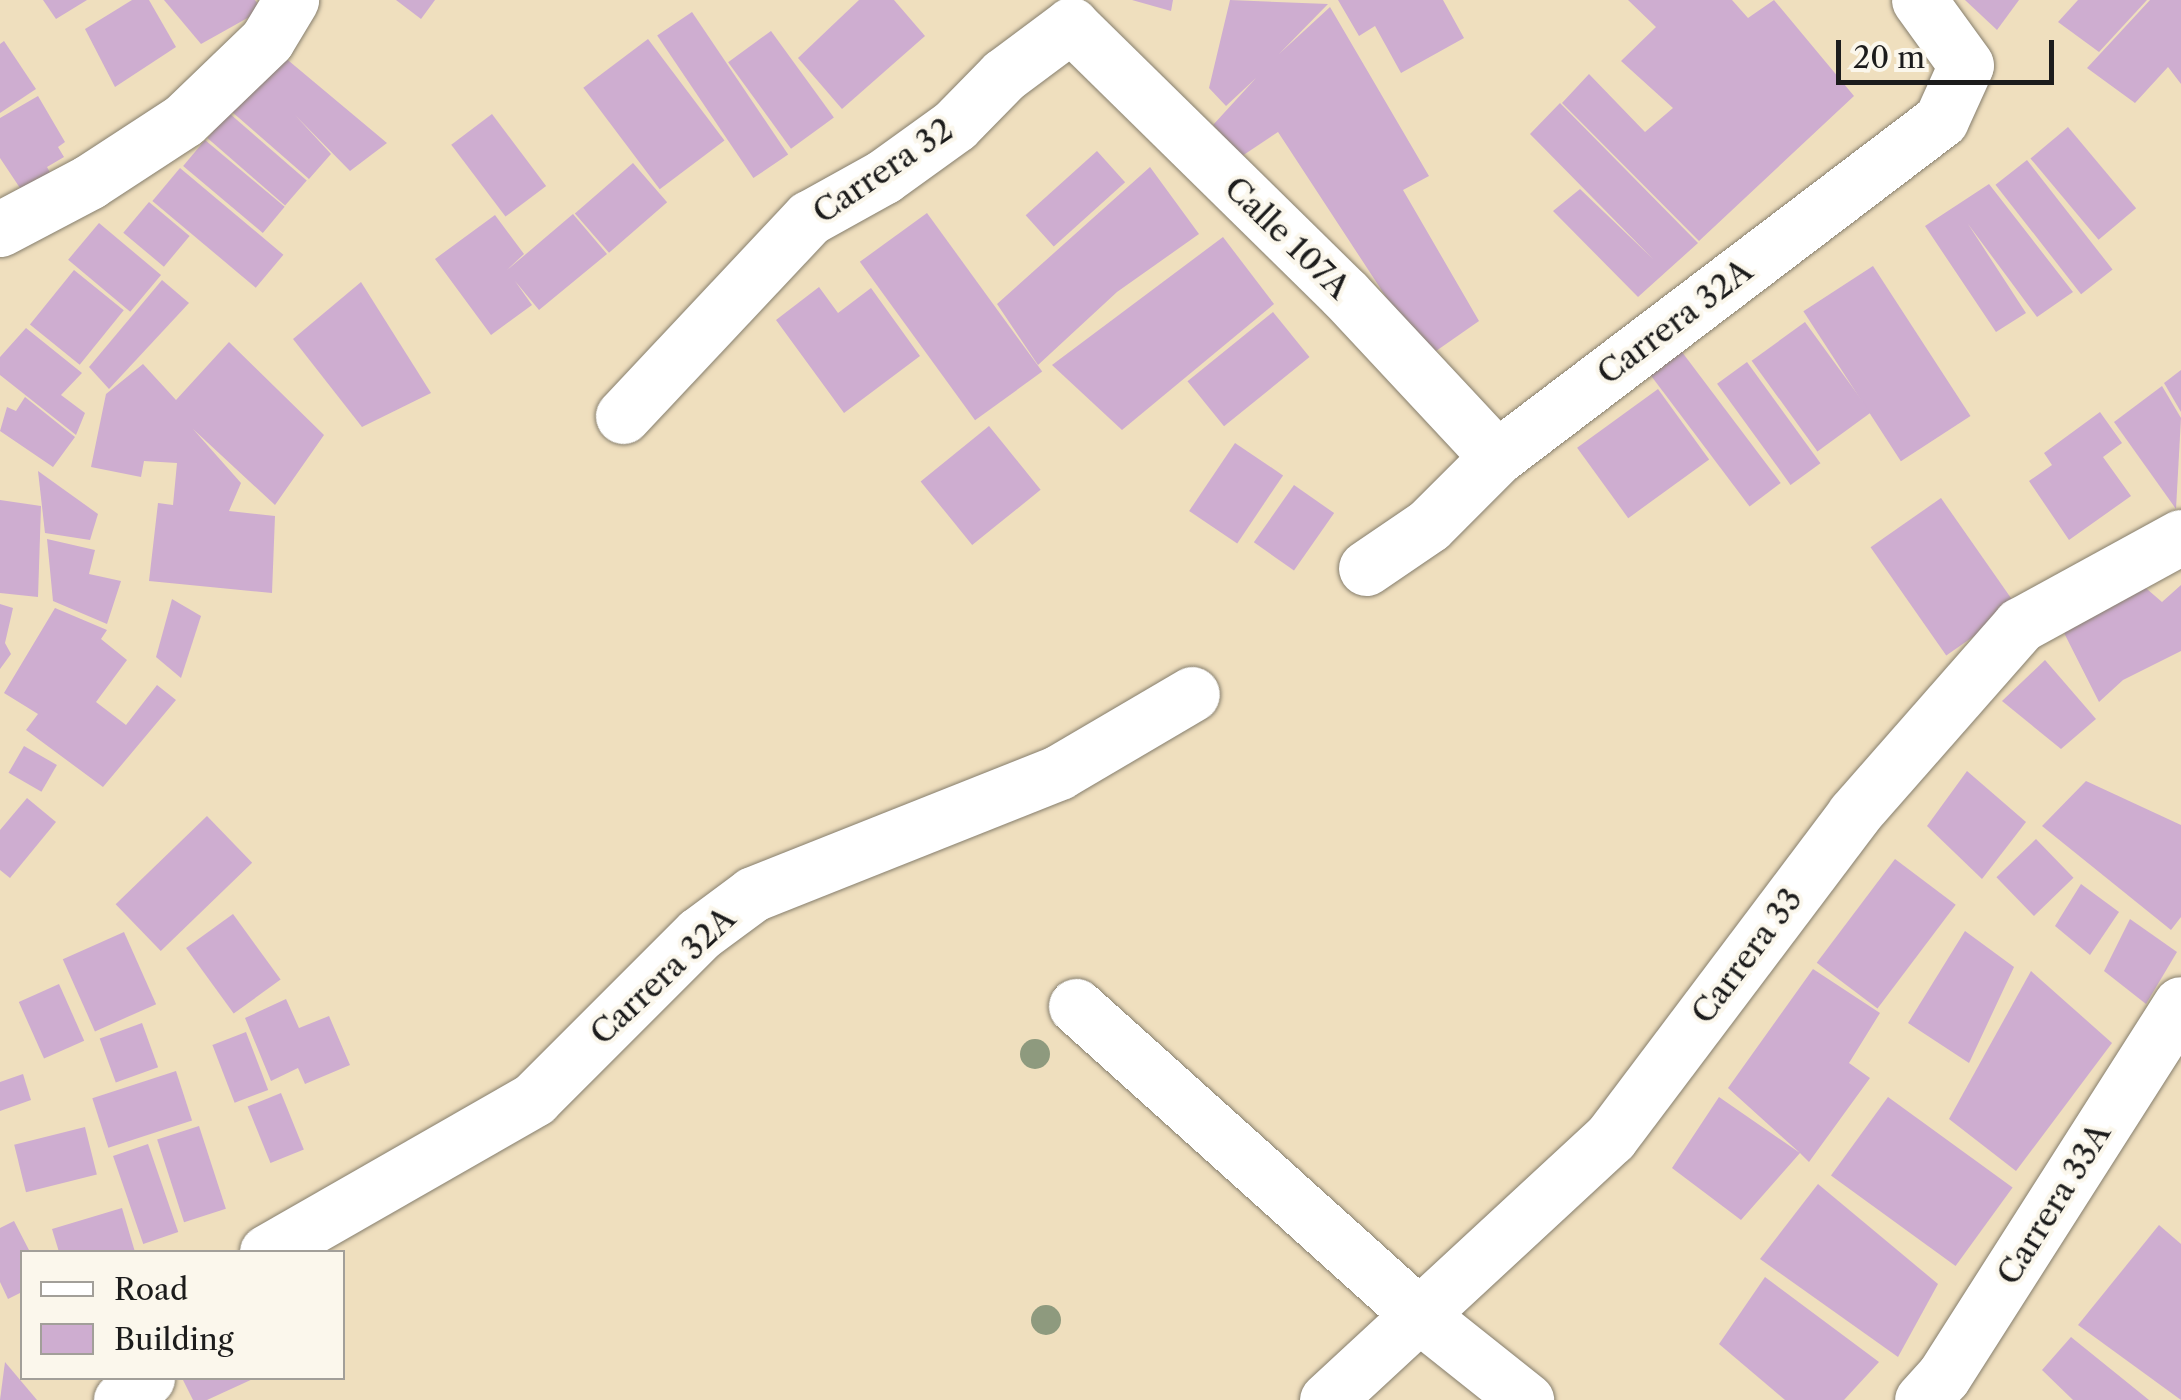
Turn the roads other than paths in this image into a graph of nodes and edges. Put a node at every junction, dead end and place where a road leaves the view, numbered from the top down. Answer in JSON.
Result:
{"nodes":[{"id":1,"x":291,"y":0,"type":"edge"},
{"id":2,"x":1919,"y":0,"type":"edge"},
{"id":3,"x":1076,"y":13,"type":"edge"},
{"id":4,"x":0,"y":229,"type":"edge"},
{"id":5,"x":622,"y":416,"type":"dead end"},
{"id":6,"x":1497,"y":457,"type":"junction"},
{"id":7,"x":2181,"y":537,"type":"edge"},
{"id":8,"x":1366,"y":568,"type":"dead end"},
{"id":9,"x":1192,"y":694,"type":"dead end"},
{"id":10,"x":2181,"y":1004,"type":"edge"},
{"id":11,"x":1076,"y":1006,"type":"dead end"},
{"id":12,"x":270,"y":1250,"type":"edge"},
{"id":13,"x":1423,"y":1318,"type":"junction"},
{"id":14,"x":145,"y":1380,"type":"edge"},
{"id":15,"x":121,"y":1400,"type":"edge"},
{"id":16,"x":1327,"y":1400,"type":"edge"},
{"id":17,"x":1526,"y":1400,"type":"edge"},
{"id":18,"x":1922,"y":1400,"type":"edge"}],
"edges":[{"from":1,"to":4,"type":"street"},
{"from":2,"to":6,"type":"street","name":"Carrera 32A"},
{"from":3,"to":5,"type":"street","name":"Carrera 32"},
{"from":3,"to":6,"type":"street","name":"Calle 107A"},
{"from":6,"to":8,"type":"street","name":"Carrera 32A"},
{"from":7,"to":13,"type":"street","name":"Carrera 33"},
{"from":9,"to":12,"type":"street","name":"Carrera 32A"},
{"from":10,"to":18,"type":"street","name":"Carrera 33A"},
{"from":11,"to":13,"type":"street"},
{"from":13,"to":16,"type":"street","name":"Carrera 33"},
{"from":13,"to":17,"type":"street"},
{"from":14,"to":15,"type":"street"}]}
